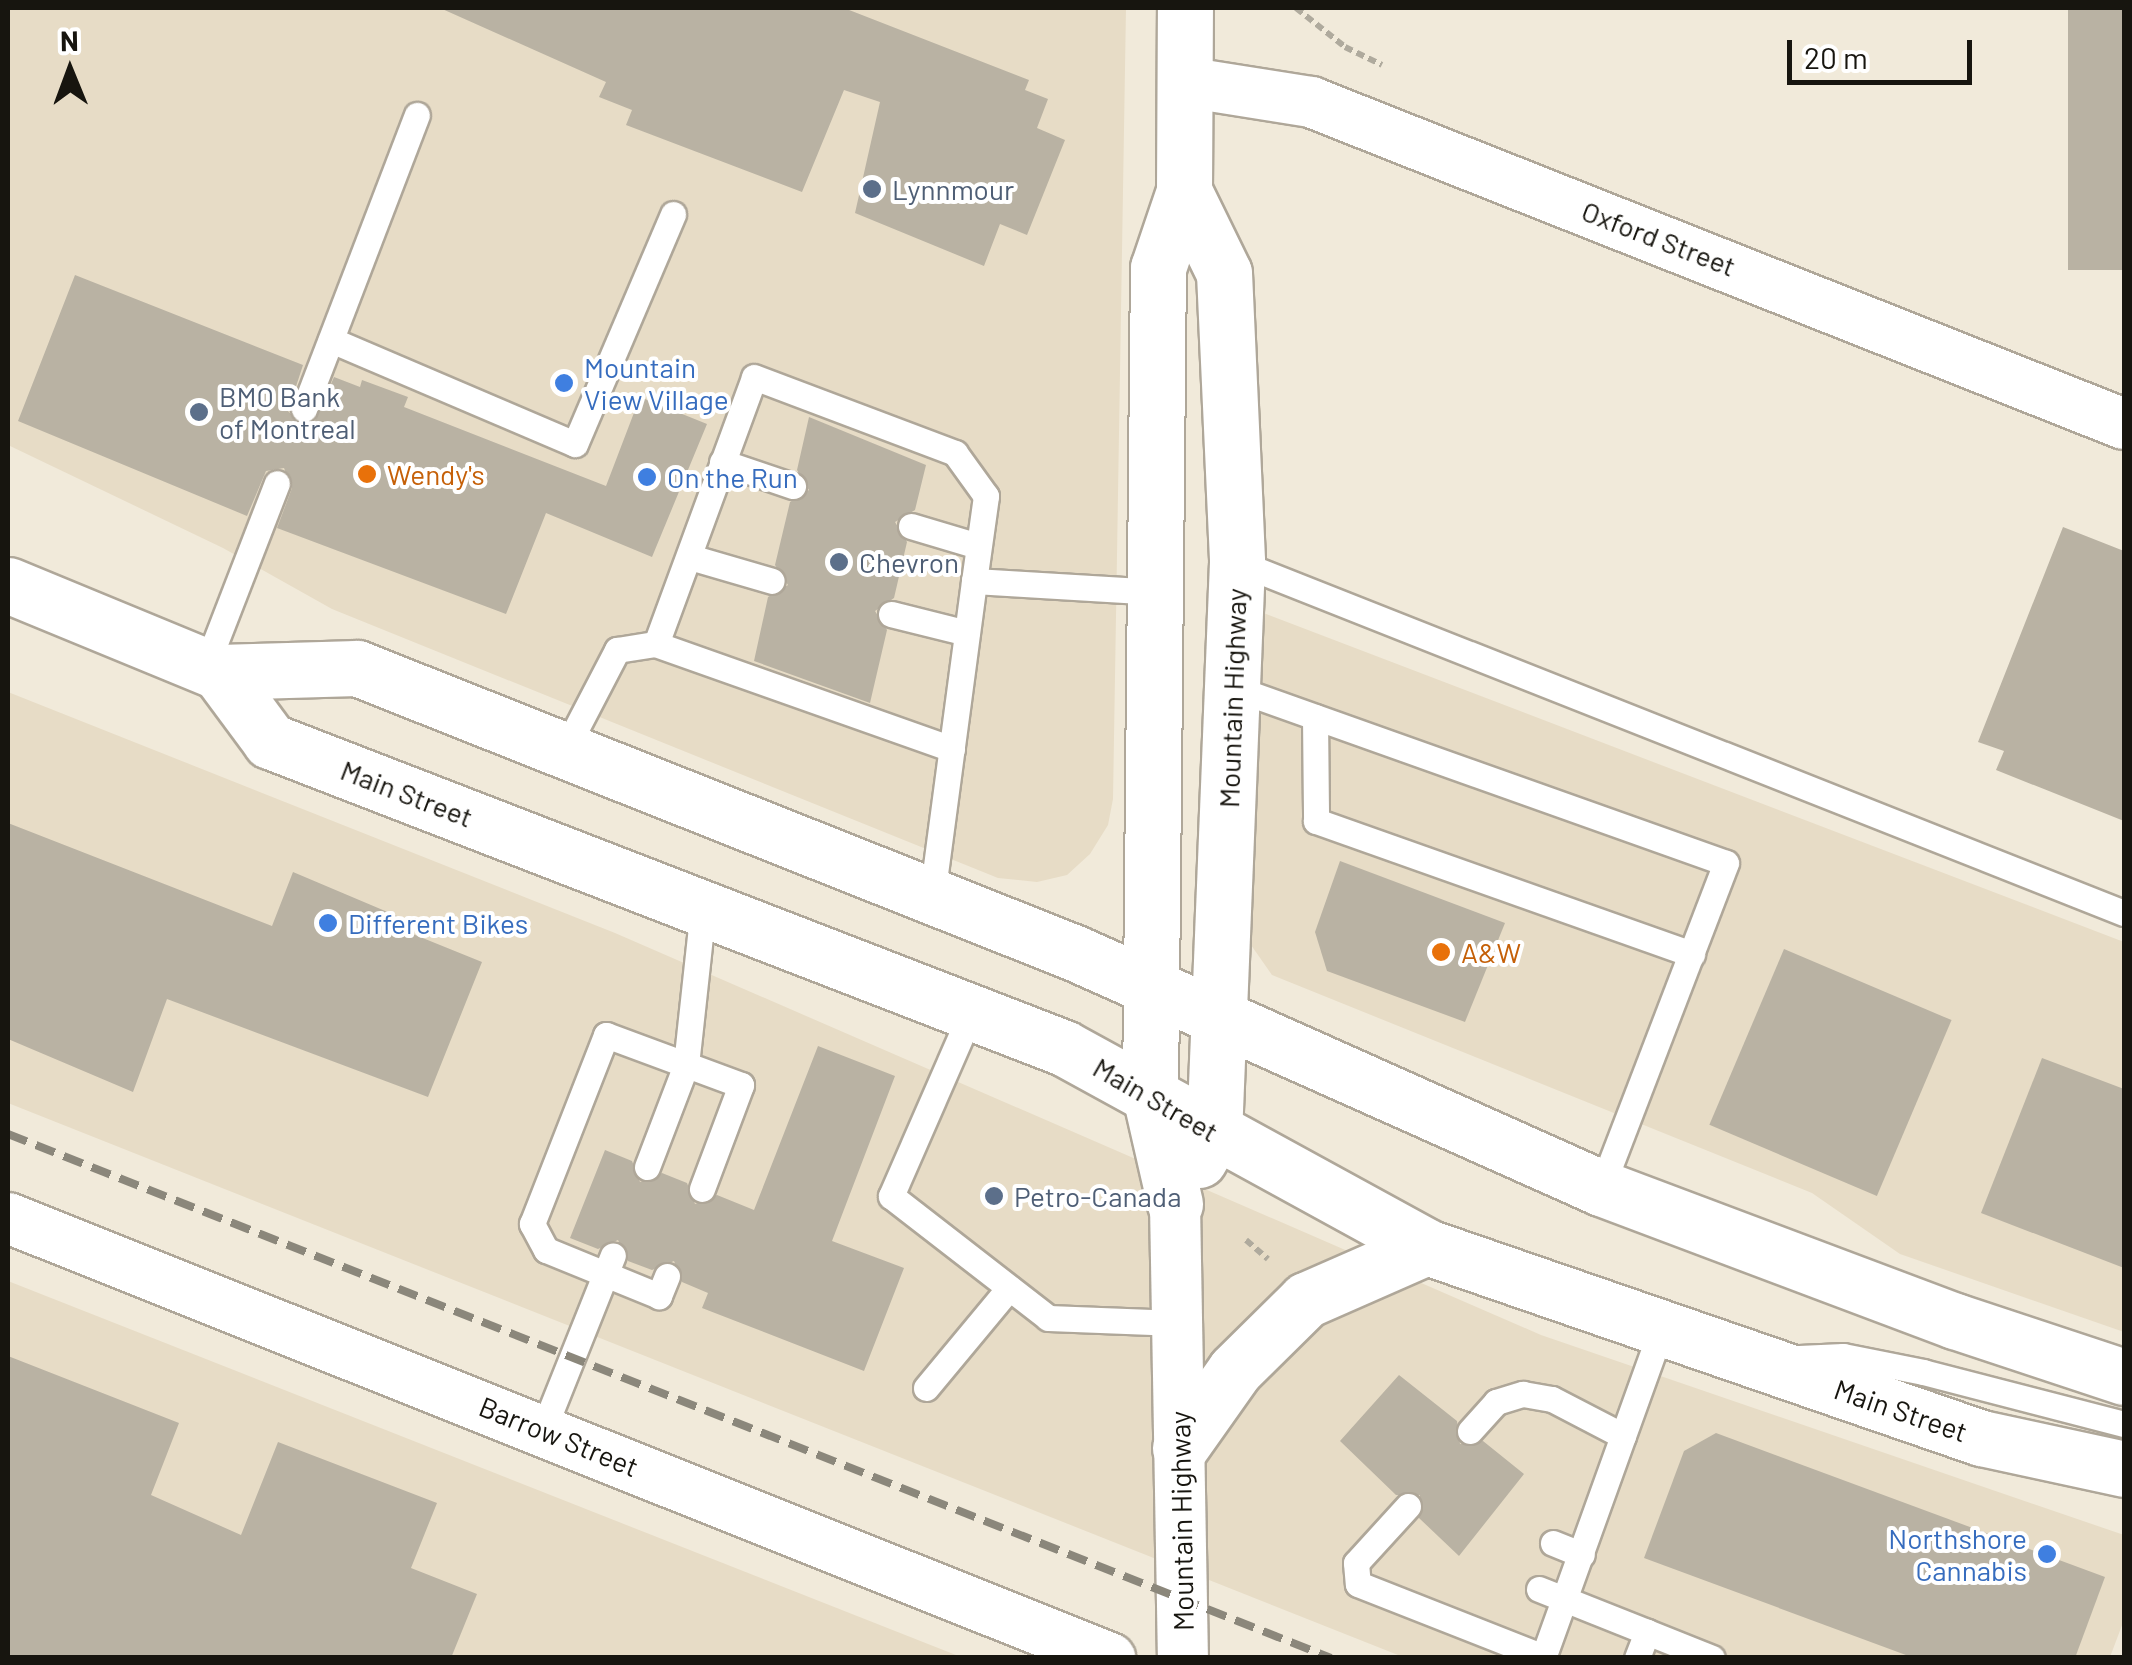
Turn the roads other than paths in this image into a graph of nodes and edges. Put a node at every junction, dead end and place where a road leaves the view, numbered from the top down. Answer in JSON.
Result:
{"nodes":[{"id":1,"x":1185,"y":8,"type":"edge"},
{"id":2,"x":1185,"y":82,"type":"junction"},
{"id":3,"x":417,"y":115,"type":"dead end"},
{"id":4,"x":1184,"y":192,"type":"junction"},
{"id":5,"x":673,"y":214,"type":"dead end"},
{"id":6,"x":331,"y":340,"type":"junction"},
{"id":7,"x":304,"y":410,"type":"dead end"},
{"id":8,"x":2124,"y":424,"type":"edge"},
{"id":9,"x":722,"y":462,"type":"junction"},
{"id":10,"x":276,"y":482,"type":"dead end"},
{"id":11,"x":793,"y":486,"type":"dead end"},
{"id":12,"x":911,"y":526,"type":"dead end"},
{"id":13,"x":978,"y":546,"type":"junction"},
{"id":14,"x":690,"y":557,"type":"junction"},
{"id":15,"x":1237,"y":562,"type":"junction"},
{"id":16,"x":974,"y":581,"type":"junction"},
{"id":17,"x":772,"y":582,"type":"dead end"},
{"id":18,"x":8,"y":585,"type":"edge"},
{"id":19,"x":1158,"y":592,"type":"junction"},
{"id":20,"x":891,"y":614,"type":"dead end"},
{"id":21,"x":967,"y":633,"type":"junction"},
{"id":22,"x":656,"y":644,"type":"junction"},
{"id":23,"x":212,"y":669,"type":"junction"},
{"id":24,"x":1234,"y":688,"type":"junction"},
{"id":25,"x":1315,"y":717,"type":"junction"},
{"id":26,"x":952,"y":749,"type":"junction"},
{"id":27,"x":565,"y":750,"type":"junction"},
{"id":28,"x":932,"y":896,"type":"junction"},
{"id":29,"x":703,"y":909,"type":"junction"},
{"id":30,"x":2124,"y":914,"type":"edge"},
{"id":31,"x":1692,"y":954,"type":"junction"},
{"id":32,"x":1153,"y":986,"type":"junction"},
{"id":33,"x":970,"y":1013,"type":"junction"},
{"id":34,"x":1216,"y":1013,"type":"junction"},
{"id":35,"x":686,"y":1065,"type":"junction"},
{"id":36,"x":1150,"y":1095,"type":"junction"},
{"id":37,"x":1214,"y":1134,"type":"junction"},
{"id":38,"x":647,"y":1167,"type":"dead end"},
{"id":39,"x":1602,"y":1188,"type":"junction"},
{"id":40,"x":702,"y":1189,"type":"dead end"},
{"id":41,"x":1175,"y":1204,"type":"junction"},
{"id":42,"x":8,"y":1218,"type":"edge"},
{"id":43,"x":1427,"y":1247,"type":"junction"},
{"id":44,"x":609,"y":1264,"type":"junction"},
{"id":45,"x":666,"y":1276,"type":"dead end"},
{"id":46,"x":1009,"y":1288,"type":"junction"},
{"id":47,"x":1178,"y":1323,"type":"junction"},
{"id":48,"x":1662,"y":1328,"type":"junction"},
{"id":49,"x":1754,"y":1360,"type":"junction"},
{"id":50,"x":2124,"y":1376,"type":"edge"},
{"id":51,"x":926,"y":1388,"type":"dead end"},
{"id":52,"x":2124,"y":1424,"type":"edge"},
{"id":53,"x":544,"y":1430,"type":"junction"},
{"id":54,"x":1470,"y":1431,"type":"dead end"},
{"id":55,"x":1623,"y":1436,"type":"junction"},
{"id":56,"x":1180,"y":1448,"type":"junction"},
{"id":57,"x":2124,"y":1469,"type":"edge"},
{"id":58,"x":1408,"y":1506,"type":"dead end"},
{"id":59,"x":1554,"y":1543,"type":"dead end"},
{"id":60,"x":1582,"y":1555,"type":"junction"},
{"id":61,"x":1539,"y":1589,"type":"dead end"},
{"id":62,"x":1567,"y":1598,"type":"junction"},
{"id":63,"x":1648,"y":1632,"type":"junction"},
{"id":64,"x":1543,"y":1657,"type":"edge"},
{"id":65,"x":1110,"y":1658,"type":"edge"},
{"id":66,"x":1183,"y":1658,"type":"edge"},
{"id":67,"x":1637,"y":1658,"type":"edge"},
{"id":68,"x":1712,"y":1658,"type":"edge"}],
"edges":[{"from":1,"to":2,"type":"main road","name":"Mountain Highway"},
{"from":2,"to":4,"type":"main road","name":"Mountain Highway"},
{"from":2,"to":8,"type":"street","name":"Oxford Street"},
{"from":3,"to":6,"type":"lane"},
{"from":4,"to":15,"type":"main road","name":"Mountain Highway"},
{"from":4,"to":19,"type":"main road","name":"Mountain Highway"},
{"from":5,"to":6,"type":"lane"},
{"from":6,"to":7,"type":"lane"},
{"from":9,"to":11,"type":"lane"},
{"from":9,"to":13,"type":"lane"},
{"from":9,"to":14,"type":"lane"},
{"from":10,"to":23,"type":"lane"},
{"from":12,"to":13,"type":"lane"},
{"from":13,"to":16,"type":"lane"},
{"from":14,"to":17,"type":"lane"},
{"from":14,"to":22,"type":"lane"},
{"from":15,"to":24,"type":"main road","name":"Mountain Highway"},
{"from":15,"to":30,"type":"lane"},
{"from":16,"to":19,"type":"lane"},
{"from":16,"to":21,"type":"lane"},
{"from":18,"to":23,"type":"main road"},
{"from":19,"to":32,"type":"main road","name":"Mountain Highway"},
{"from":20,"to":21,"type":"lane"},
{"from":21,"to":26,"type":"lane"},
{"from":22,"to":26,"type":"lane"},
{"from":22,"to":27,"type":"lane"},
{"from":23,"to":27,"type":"main road"},
{"from":23,"to":29,"type":"main road","name":"Main Street"},
{"from":24,"to":25,"type":"lane"},
{"from":24,"to":34,"type":"main road","name":"Mountain Highway"},
{"from":25,"to":31,"type":"lane"},
{"from":25,"to":31,"type":"lane"},
{"from":26,"to":28,"type":"lane"},
{"from":27,"to":28,"type":"main road"},
{"from":28,"to":32,"type":"main road"},
{"from":29,"to":33,"type":"main road","name":"Main Street"},
{"from":29,"to":35,"type":"lane"},
{"from":31,"to":39,"type":"lane"},
{"from":32,"to":34,"type":"main road"},
{"from":32,"to":36,"type":"main road","name":"Mountain Highway"},
{"from":33,"to":36,"type":"main road","name":"Main Street"},
{"from":33,"to":46,"type":"lane"},
{"from":34,"to":37,"type":"main road","name":"Mountain Highway"},
{"from":34,"to":39,"type":"main road"},
{"from":35,"to":38,"type":"lane"},
{"from":35,"to":40,"type":"lane"},
{"from":35,"to":44,"type":"lane"},
{"from":36,"to":37,"type":"main road","name":"Main Street"},
{"from":36,"to":41,"type":"main road","name":"Mountain Highway"},
{"from":37,"to":41,"type":"main road","name":"Mountain Highway"},
{"from":37,"to":43,"type":"main road","name":"Main Street"},
{"from":39,"to":50,"type":"main road"},
{"from":41,"to":47,"type":"street","name":"Mountain Highway"},
{"from":42,"to":53,"type":"street","name":"Barrow Street"},
{"from":43,"to":48,"type":"main road","name":"Main Street"},
{"from":43,"to":56,"type":"main road"},
{"from":44,"to":45,"type":"lane"},
{"from":44,"to":53,"type":"lane"},
{"from":46,"to":47,"type":"lane"},
{"from":46,"to":51,"type":"lane"},
{"from":47,"to":56,"type":"street","name":"Mountain Highway"},
{"from":48,"to":49,"type":"main road","name":"Main Street"},
{"from":48,"to":55,"type":"lane"},
{"from":49,"to":52,"type":"lane"},
{"from":49,"to":57,"type":"main road","name":"Main Street"},
{"from":53,"to":65,"type":"street","name":"Barrow Street"},
{"from":54,"to":55,"type":"lane"},
{"from":55,"to":60,"type":"lane"},
{"from":56,"to":66,"type":"street","name":"Mountain Highway"},
{"from":58,"to":64,"type":"lane"},
{"from":59,"to":60,"type":"lane"},
{"from":60,"to":62,"type":"lane"},
{"from":61,"to":62,"type":"lane"},
{"from":62,"to":63,"type":"lane"},
{"from":62,"to":64,"type":"lane"},
{"from":63,"to":67,"type":"lane"},
{"from":63,"to":68,"type":"lane"}]}
